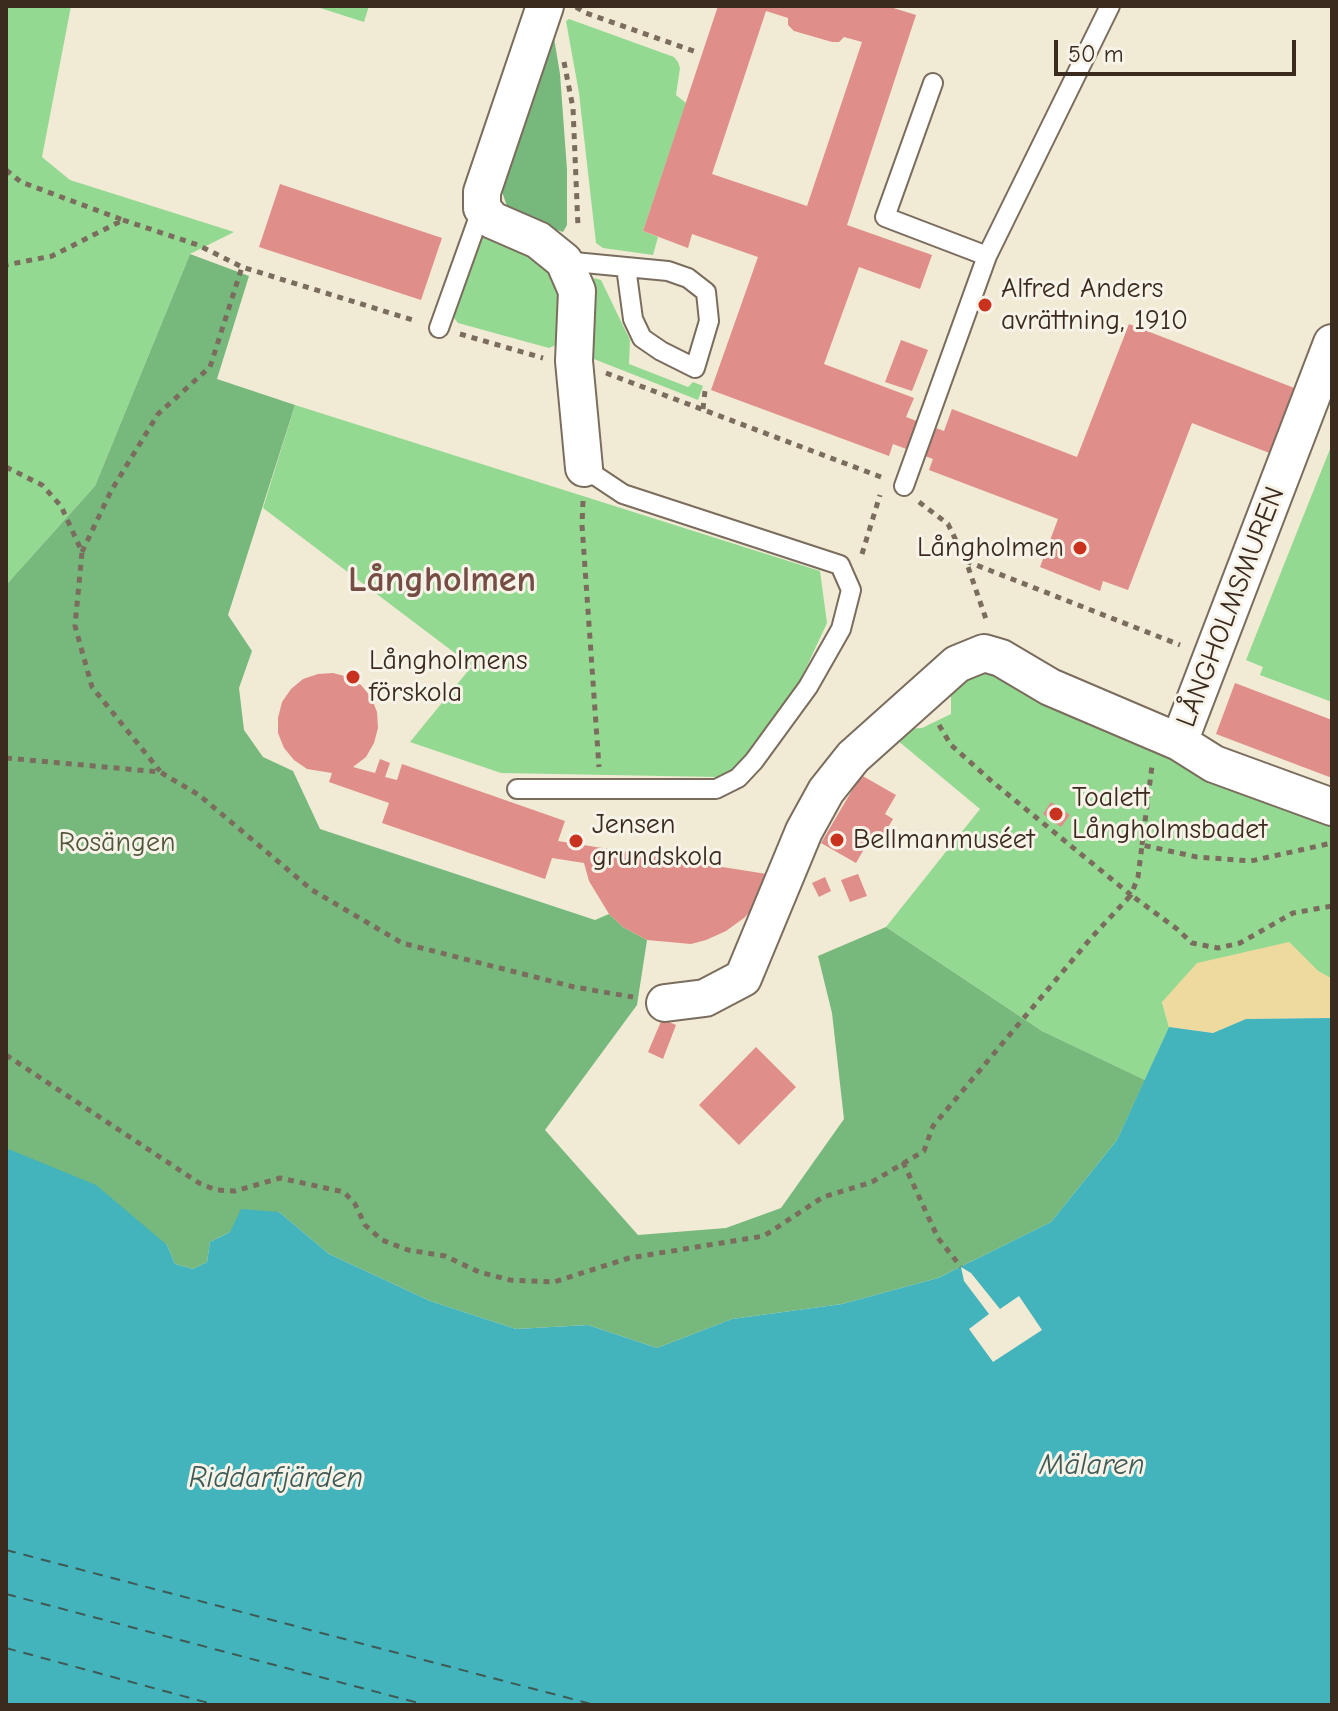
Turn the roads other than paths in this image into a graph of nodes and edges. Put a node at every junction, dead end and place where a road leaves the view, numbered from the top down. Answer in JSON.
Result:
{"nodes":[{"id":1,"x":545,"y":6,"type":"edge"},
{"id":2,"x":1110,"y":6,"type":"edge"},
{"id":3,"x":933,"y":83,"type":"dead end"},
{"id":4,"x":482,"y":208,"type":"junction"},
{"id":5,"x":987,"y":256,"type":"junction"},
{"id":6,"x":564,"y":261,"type":"junction"},
{"id":7,"x":626,"y":267,"type":"junction"},
{"id":8,"x":439,"y":328,"type":"dead end"},
{"id":9,"x":1332,"y":343,"type":"edge"},
{"id":10,"x":584,"y":468,"type":"joint"},
{"id":11,"x":904,"y":486,"type":"road end"},
{"id":12,"x":1166,"y":751,"type":"junction"},
{"id":13,"x":517,"y":789,"type":"dead end"},
{"id":14,"x":1332,"y":807,"type":"edge"},
{"id":15,"x":665,"y":1003,"type":"road end"}],
"edges":[{"from":1,"to":4,"type":"street"},
{"from":2,"to":5,"type":"lane"},
{"from":3,"to":5,"type":"lane"},
{"from":4,"to":6,"type":"street"},
{"from":4,"to":8,"type":"lane"},
{"from":5,"to":11,"type":"lane"},
{"from":6,"to":7,"type":"lane"},
{"from":6,"to":10,"type":"street"},
{"from":7,"to":7,"type":"lane"},
{"from":9,"to":12,"type":"street","name":"LÅNGHOLMSMUREN"},
{"from":10,"to":13,"type":"lane"},
{"from":12,"to":14,"type":"street"},
{"from":12,"to":15,"type":"street","name":"LÅNGHOLMSMUREN"}]}
